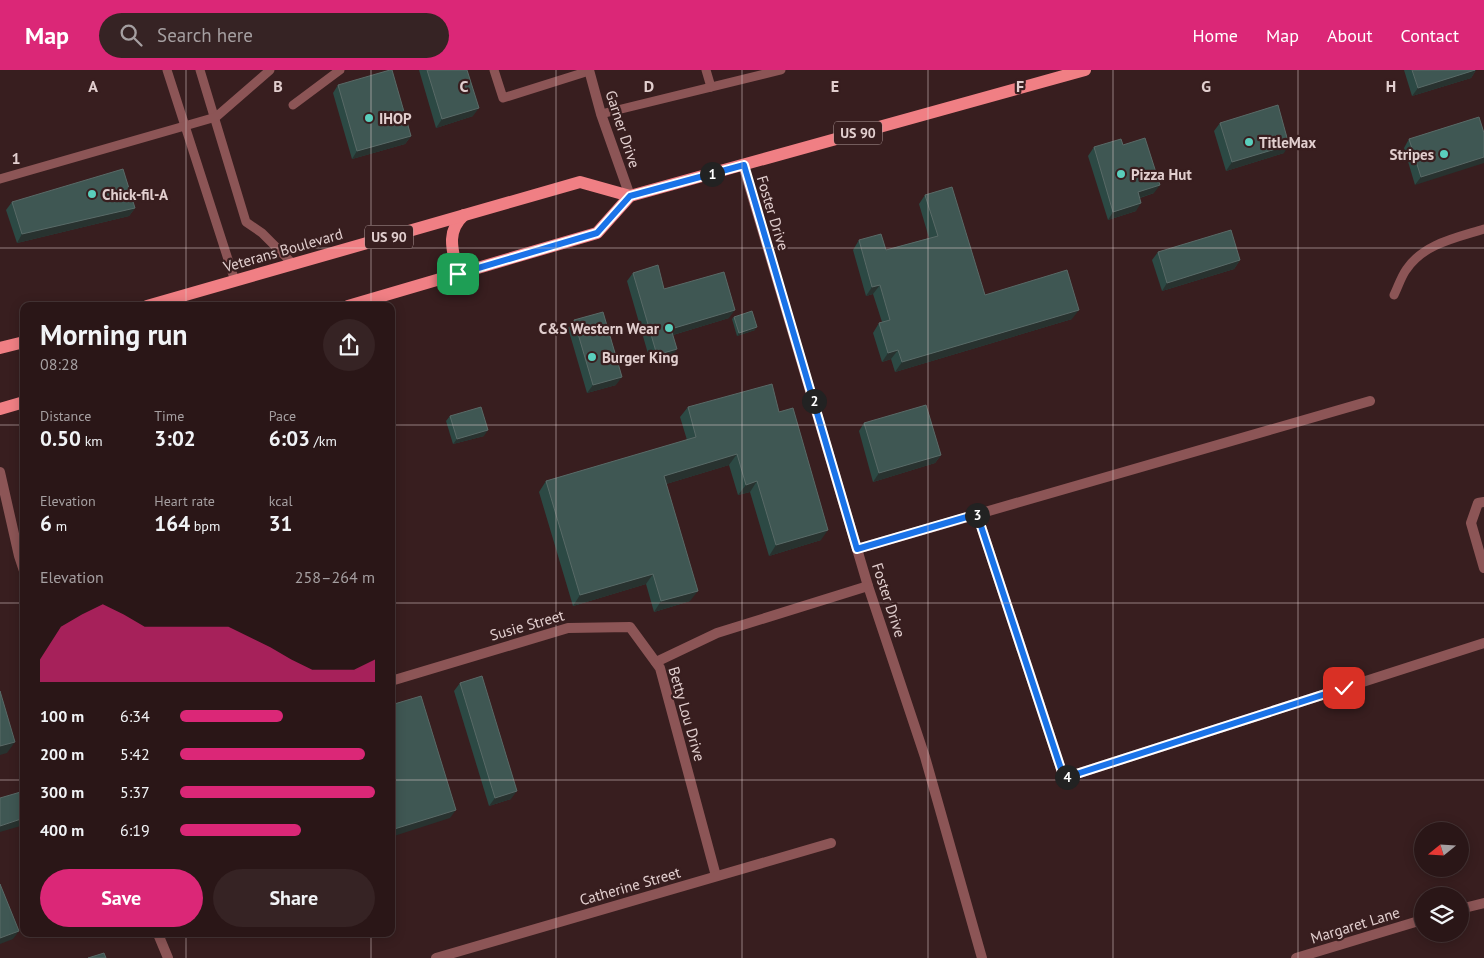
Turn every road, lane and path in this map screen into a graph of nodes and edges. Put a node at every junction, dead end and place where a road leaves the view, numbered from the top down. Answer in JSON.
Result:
{"nodes":[{"id":1,"x":167,"y":70,"type":"edge"},
{"id":2,"x":200,"y":70,"type":"edge"},
{"id":3,"x":270,"y":70,"type":"edge"},
{"id":4,"x":340,"y":70,"type":"edge"},
{"id":5,"x":494,"y":70,"type":"edge"},
{"id":6,"x":706,"y":70,"type":"edge"},
{"id":7,"x":781,"y":70,"type":"edge"},
{"id":8,"x":1085,"y":70,"type":"edge"},
{"id":9,"x":589,"y":71,"type":"edge"},
{"id":10,"x":712,"y":87,"type":"junction"},
{"id":11,"x":293,"y":105,"type":"dead end"},
{"id":12,"x":601,"y":114,"type":"junction"},
{"id":13,"x":216,"y":117,"type":"junction"},
{"id":14,"x":184,"y":127,"type":"junction"},
{"id":15,"x":744,"y":165,"type":"junction"},
{"id":16,"x":0,"y":179,"type":"edge"},
{"id":17,"x":630,"y":196,"type":"junction"},
{"id":18,"x":464,"y":215,"type":"junction"},
{"id":19,"x":1484,"y":229,"type":"edge"},
{"id":20,"x":293,"y":264,"type":"junction"},
{"id":21,"x":458,"y":274,"type":"junction"},
{"id":22,"x":235,"y":281,"type":"junction"},
{"id":23,"x":1394,"y":295,"type":"dead end"},
{"id":24,"x":161,"y":302,"type":"edge"},
{"id":25,"x":362,"y":302,"type":"edge"},
{"id":26,"x":20,"y":343,"type":"edge"},
{"id":27,"x":0,"y":348,"type":"edge"},
{"id":28,"x":1370,"y":401,"type":"dead end"},
{"id":29,"x":20,"y":403,"type":"edge"},
{"id":30,"x":0,"y":409,"type":"edge"},
{"id":31,"x":0,"y":472,"type":"edge"},
{"id":32,"x":1484,"y":502,"type":"edge"},
{"id":33,"x":977,"y":514,"type":"junction"},
{"id":34,"x":857,"y":549,"type":"junction"},
{"id":35,"x":20,"y":559,"type":"edge"},
{"id":36,"x":1484,"y":568,"type":"edge"},
{"id":37,"x":868,"y":586,"type":"junction"},
{"id":38,"x":1484,"y":642,"type":"edge"},
{"id":39,"x":656,"y":662,"type":"junction"},
{"id":40,"x":395,"y":680,"type":"edge"},
{"id":41,"x":831,"y":843,"type":"dead end"},
{"id":42,"x":716,"y":876,"type":"junction"},
{"id":43,"x":1484,"y":903,"type":"edge"},
{"id":44,"x":1469,"y":907,"type":"edge"},
{"id":45,"x":1414,"y":922,"type":"edge"},
{"id":46,"x":159,"y":937,"type":"edge"},
{"id":47,"x":168,"y":958,"type":"edge"},
{"id":48,"x":436,"y":958,"type":"edge"},
{"id":49,"x":982,"y":958,"type":"edge"},
{"id":50,"x":1296,"y":958,"type":"edge"}],
"edges":[{"from":1,"to":14,"type":"lane"},
{"from":2,"to":13,"type":"lane"},
{"from":3,"to":13,"type":"lane"},
{"from":4,"to":11,"type":"lane"},
{"from":5,"to":9,"type":"lane"},
{"from":6,"to":10,"type":"lane"},
{"from":7,"to":10,"type":"lane"},
{"from":8,"to":15,"type":"main road","number":"US 90"},
{"from":9,"to":12,"type":"street","name":"Garner Drive"},
{"from":10,"to":12,"type":"lane"},
{"from":12,"to":17,"type":"street","name":"Garner Drive"},
{"from":13,"to":14,"type":"lane"},
{"from":13,"to":20,"type":"lane"},
{"from":14,"to":16,"type":"lane"},
{"from":14,"to":22,"type":"lane"},
{"from":15,"to":17,"type":"main road","number":"US 90"},
{"from":15,"to":34,"type":"street","name":"Foster Drive"},
{"from":17,"to":18,"type":"main road","name":"Veterans Boulevard","number":"US 90"},
{"from":17,"to":21,"type":"main road"},
{"from":18,"to":20,"type":"main road","name":"Veterans Boulevard","number":"US 90"},
{"from":18,"to":21,"type":"main road"},
{"from":19,"to":23,"type":"lane"},
{"from":20,"to":22,"type":"main road","name":"Veterans Boulevard","number":"US 90"},
{"from":21,"to":25,"type":"main road"},
{"from":22,"to":24,"type":"main road","name":"Veterans Boulevard","number":"US 90"},
{"from":26,"to":27,"type":"main road"},
{"from":28,"to":33,"type":"street"},
{"from":29,"to":30,"type":"main road"},
{"from":31,"to":35,"type":"street"},
{"from":32,"to":36,"type":"street"},
{"from":33,"to":34,"type":"street"},
{"from":33,"to":38,"type":"street"},
{"from":34,"to":37,"type":"street","name":"Foster Drive"},
{"from":37,"to":39,"type":"street","name":"Betty Lou Drive"},
{"from":37,"to":49,"type":"street","name":"Foster Drive"},
{"from":39,"to":40,"type":"street","name":"Susie Street"},
{"from":39,"to":42,"type":"street","name":"Betty Lou Drive"},
{"from":41,"to":42,"type":"street","name":"Catherine Street"},
{"from":42,"to":48,"type":"street","name":"Catherine Street"},
{"from":43,"to":44,"type":"street"},
{"from":45,"to":50,"type":"street","name":"Margaret Lane"},
{"from":46,"to":47,"type":"street"}]}
